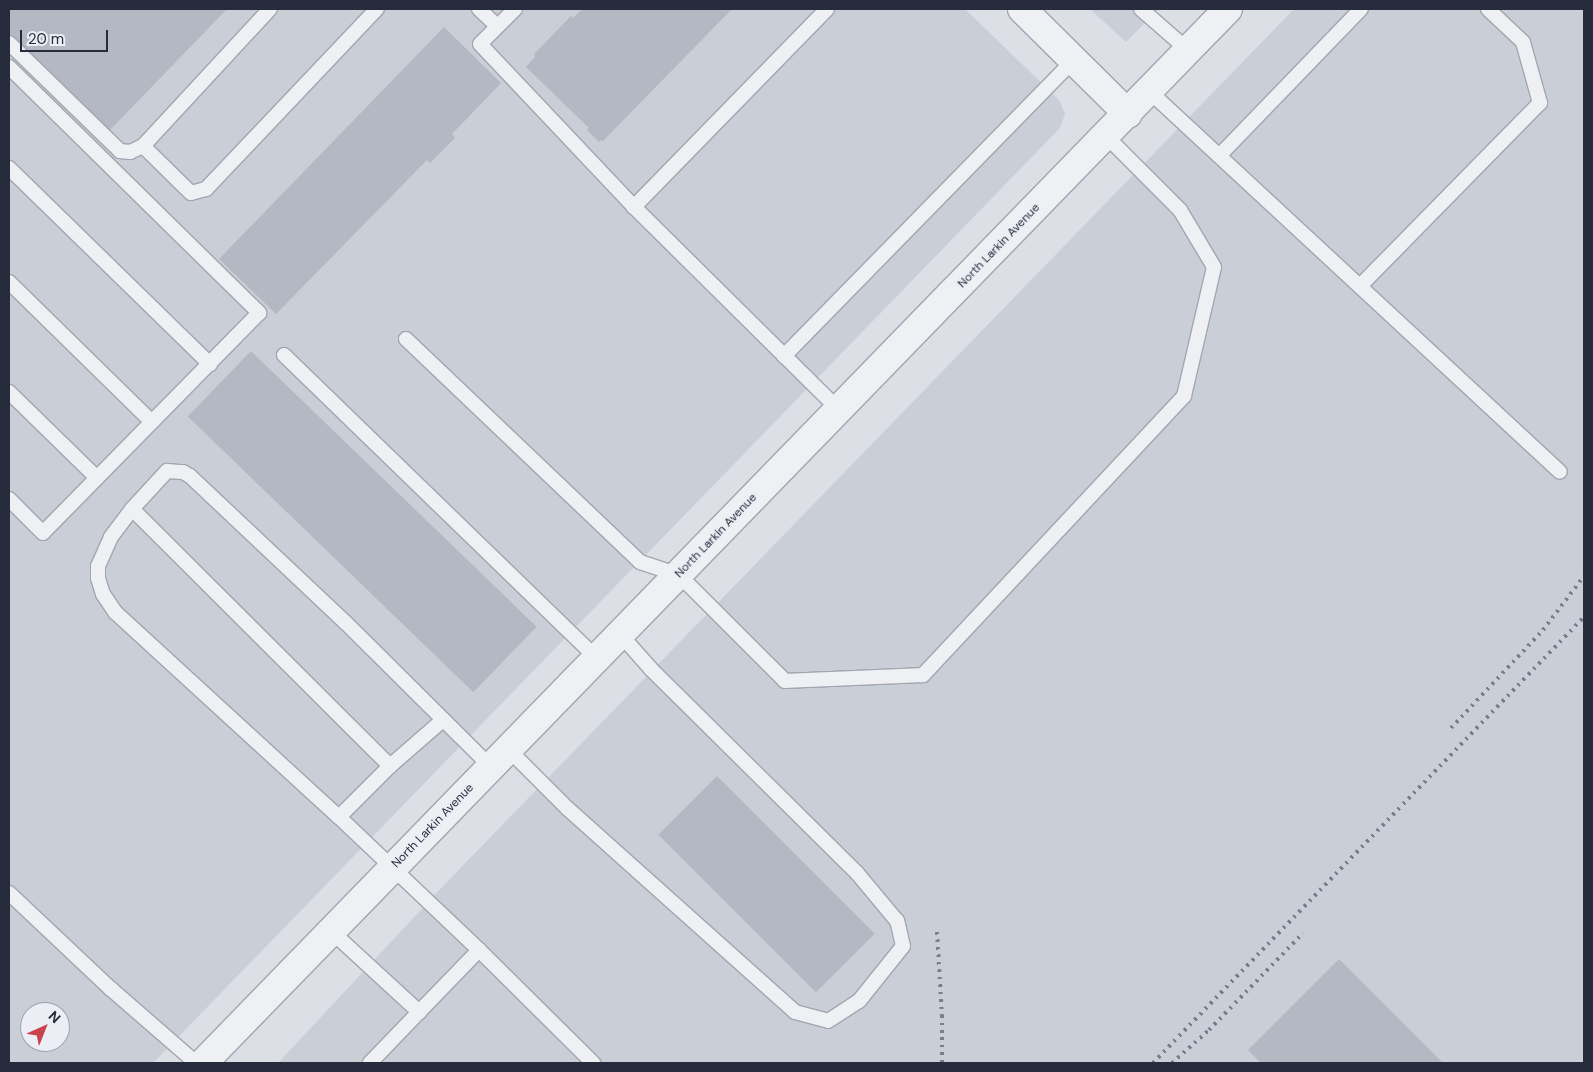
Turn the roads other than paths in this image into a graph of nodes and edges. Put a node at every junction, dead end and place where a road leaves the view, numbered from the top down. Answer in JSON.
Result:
{"nodes":[{"id":1,"x":270,"y":9,"type":"edge"},
{"id":2,"x":377,"y":9,"type":"edge"},
{"id":3,"x":479,"y":9,"type":"edge"},
{"id":4,"x":514,"y":9,"type":"edge"},
{"id":5,"x":827,"y":9,"type":"edge"},
{"id":6,"x":1022,"y":9,"type":"edge"},
{"id":7,"x":1141,"y":9,"type":"edge"},
{"id":8,"x":1228,"y":9,"type":"edge"},
{"id":9,"x":1361,"y":9,"type":"edge"},
{"id":10,"x":1488,"y":9,"type":"edge"},
{"id":11,"x":497,"y":26,"type":"junction"},
{"id":12,"x":9,"y":42,"type":"edge"},
{"id":13,"x":1188,"y":51,"type":"junction"},
{"id":14,"x":1073,"y":60,"type":"junction"},
{"id":15,"x":9,"y":67,"type":"edge"},
{"id":16,"x":1150,"y":91,"type":"junction"},
{"id":17,"x":1128,"y":114,"type":"junction"},
{"id":18,"x":1106,"y":136,"type":"junction"},
{"id":19,"x":143,"y":146,"type":"junction"},
{"id":20,"x":1219,"y":156,"type":"junction"},
{"id":21,"x":9,"y":168,"type":"edge"},
{"id":22,"x":634,"y":208,"type":"junction"},
{"id":23,"x":9,"y":282,"type":"edge"},
{"id":24,"x":1360,"y":286,"type":"junction"},
{"id":25,"x":406,"y":339,"type":"dead end"},
{"id":26,"x":284,"y":355,"type":"dead end"},
{"id":27,"x":784,"y":356,"type":"junction"},
{"id":28,"x":210,"y":364,"type":"junction"},
{"id":29,"x":9,"y":392,"type":"edge"},
{"id":30,"x":839,"y":410,"type":"junction"},
{"id":31,"x":152,"y":422,"type":"junction"},
{"id":32,"x":1560,"y":472,"type":"dead end"},
{"id":33,"x":97,"y":478,"type":"junction"},
{"id":34,"x":9,"y":499,"type":"edge"},
{"id":35,"x":132,"y":509,"type":"junction"},
{"id":36,"x":679,"y":575,"type":"junction"},
{"id":37,"x":620,"y":634,"type":"junction"},
{"id":38,"x":597,"y":658,"type":"junction"},
{"id":39,"x":443,"y":720,"type":"junction"},
{"id":40,"x":500,"y":758,"type":"junction"},
{"id":41,"x":390,"y":766,"type":"junction"},
{"id":42,"x":339,"y":817,"type":"junction"},
{"id":43,"x":392,"y":868,"type":"junction"},
{"id":44,"x":9,"y":893,"type":"edge"},
{"id":45,"x":331,"y":931,"type":"junction"},
{"id":46,"x":478,"y":950,"type":"junction"},
{"id":47,"x":419,"y":1012,"type":"junction"},
{"id":48,"x":196,"y":1063,"type":"edge"},
{"id":49,"x":202,"y":1063,"type":"edge"},
{"id":50,"x":370,"y":1063,"type":"edge"},
{"id":51,"x":593,"y":1063,"type":"edge"}],
"edges":[{"from":1,"to":19,"type":"lane"},
{"from":2,"to":19,"type":"lane"},
{"from":3,"to":11,"type":"lane"},
{"from":4,"to":11,"type":"lane"},
{"from":5,"to":22,"type":"lane"},
{"from":6,"to":14,"type":"street"},
{"from":7,"to":13,"type":"lane"},
{"from":8,"to":13,"type":"street","name":"North Larkin Avenue"},
{"from":9,"to":20,"type":"lane"},
{"from":10,"to":24,"type":"lane"},
{"from":11,"to":22,"type":"lane"},
{"from":12,"to":19,"type":"lane"},
{"from":13,"to":16,"type":"street","name":"North Larkin Avenue"},
{"from":14,"to":17,"type":"street"},
{"from":14,"to":27,"type":"lane"},
{"from":15,"to":28,"type":"lane"},
{"from":16,"to":17,"type":"street","name":"North Larkin Avenue"},
{"from":16,"to":20,"type":"lane"},
{"from":17,"to":18,"type":"street","name":"North Larkin Avenue"},
{"from":18,"to":30,"type":"street","name":"North Larkin Avenue"},
{"from":18,"to":36,"type":"lane"},
{"from":20,"to":24,"type":"lane"},
{"from":21,"to":28,"type":"lane"},
{"from":22,"to":27,"type":"lane"},
{"from":23,"to":31,"type":"lane"},
{"from":24,"to":32,"type":"lane"},
{"from":25,"to":36,"type":"lane"},
{"from":26,"to":38,"type":"lane"},
{"from":27,"to":30,"type":"lane"},
{"from":28,"to":31,"type":"lane"},
{"from":29,"to":33,"type":"lane"},
{"from":30,"to":36,"type":"street","name":"North Larkin Avenue"},
{"from":31,"to":33,"type":"lane"},
{"from":33,"to":34,"type":"lane"},
{"from":35,"to":39,"type":"lane"},
{"from":35,"to":41,"type":"lane"},
{"from":35,"to":42,"type":"lane"},
{"from":36,"to":37,"type":"street","name":"North Larkin Avenue"},
{"from":37,"to":38,"type":"street","name":"North Larkin Avenue"},
{"from":37,"to":40,"type":"lane"},
{"from":38,"to":40,"type":"street","name":"North Larkin Avenue"},
{"from":39,"to":40,"type":"lane"},
{"from":39,"to":41,"type":"lane"},
{"from":40,"to":43,"type":"street","name":"North Larkin Avenue"},
{"from":41,"to":42,"type":"lane"},
{"from":42,"to":43,"type":"lane"},
{"from":43,"to":45,"type":"street","name":"North Larkin Avenue"},
{"from":43,"to":46,"type":"lane"},
{"from":44,"to":48,"type":"lane"},
{"from":45,"to":47,"type":"lane"},
{"from":45,"to":49,"type":"street","name":"North Larkin Avenue"},
{"from":46,"to":47,"type":"lane"},
{"from":46,"to":51,"type":"lane"},
{"from":47,"to":50,"type":"lane"}]}
